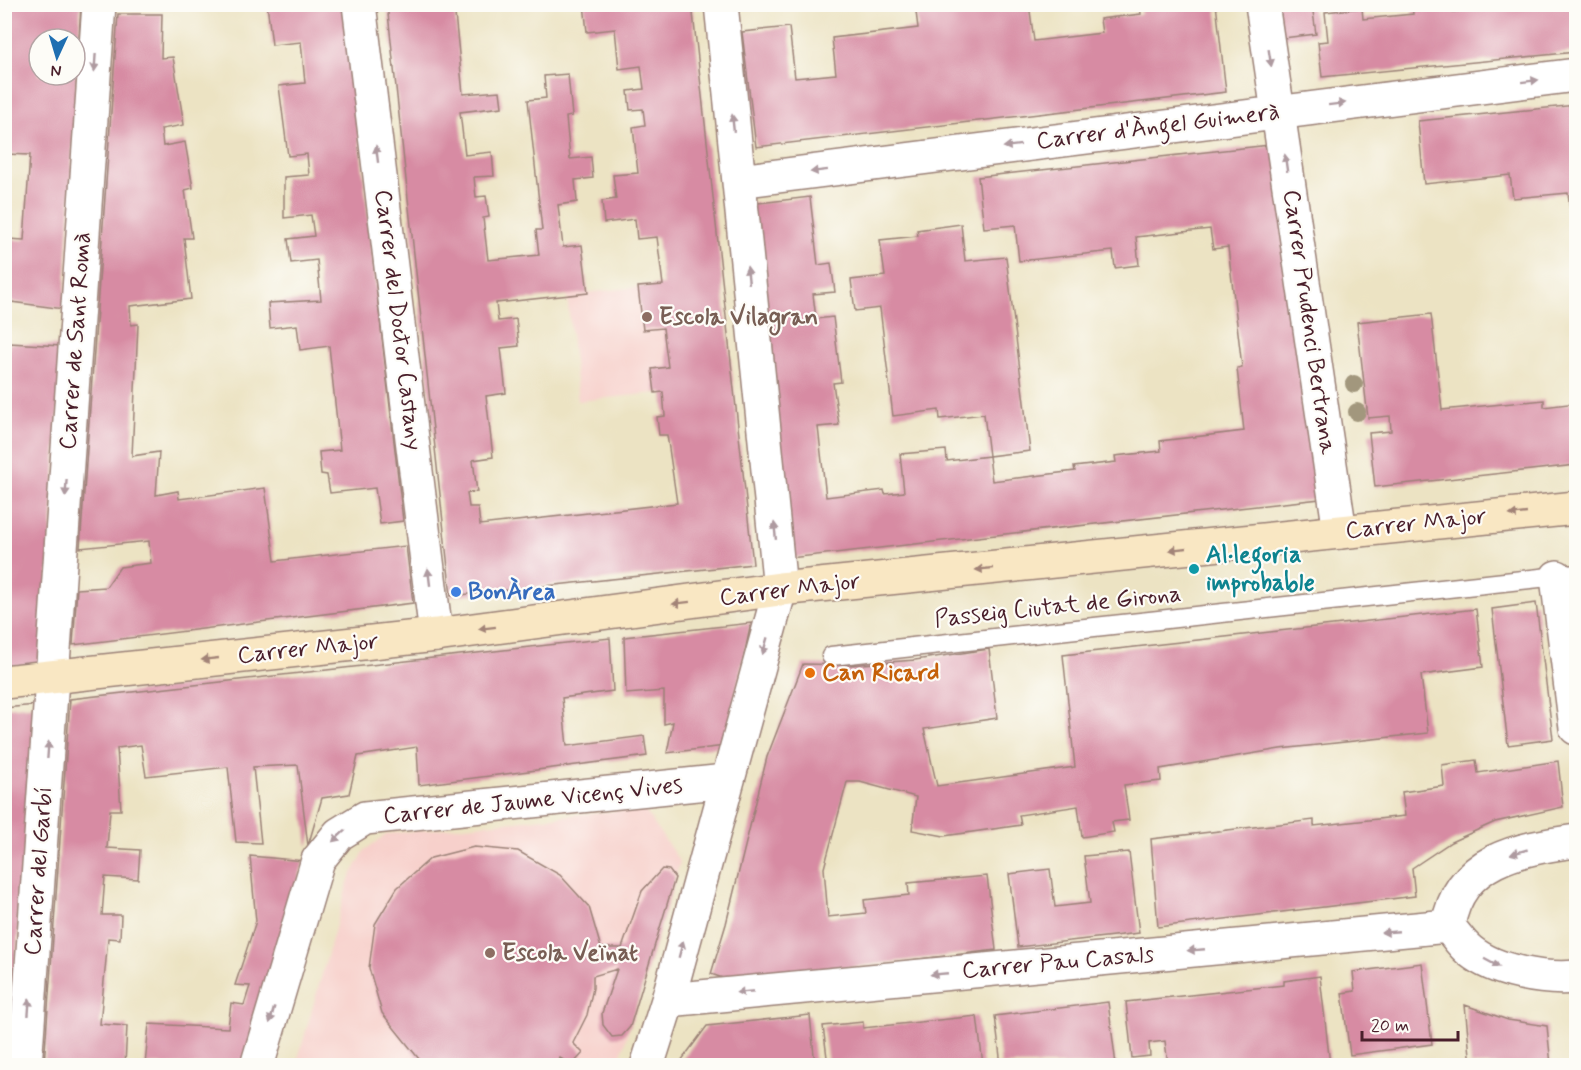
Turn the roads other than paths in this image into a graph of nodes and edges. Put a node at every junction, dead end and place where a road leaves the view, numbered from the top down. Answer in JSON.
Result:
{"nodes":[{"id":1,"x":99,"y":4,"type":"edge"},
{"id":2,"x":359,"y":4,"type":"edge"},
{"id":3,"x":721,"y":4,"type":"edge"},
{"id":4,"x":1262,"y":4,"type":"edge"},
{"id":5,"x":1576,"y":75,"type":"edge"},
{"id":6,"x":1278,"y":111,"type":"junction"},
{"id":7,"x":739,"y":182,"type":"junction"},
{"id":8,"x":1576,"y":508,"type":"edge"},
{"id":9,"x":1340,"y":532,"type":"junction"},
{"id":10,"x":1567,"y":575,"type":"edge"},
{"id":11,"x":780,"y":590,"type":"junction"},
{"id":12,"x":436,"y":635,"type":"junction"},
{"id":13,"x":831,"y":656,"type":"dead end"},
{"id":14,"x":53,"y":677,"type":"junction"},
{"id":15,"x":4,"y":682,"type":"edge"},
{"id":16,"x":1576,"y":728,"type":"edge"},
{"id":17,"x":726,"y":781,"type":"junction"},
{"id":18,"x":1576,"y":841,"type":"edge"},
{"id":19,"x":1448,"y":926,"type":"junction"},
{"id":20,"x":1576,"y":977,"type":"edge"},
{"id":21,"x":668,"y":1000,"type":"junction"},
{"id":22,"x":25,"y":1065,"type":"edge"},
{"id":23,"x":257,"y":1065,"type":"edge"},
{"id":24,"x":647,"y":1065,"type":"edge"}],
"edges":[{"from":1,"to":14,"type":"street","name":"Carrer de Sant Romà","one_way":true},
{"from":12,"to":2,"type":"street","name":"Carrer del Doctor Castany","one_way":true},
{"from":7,"to":3,"type":"street","one_way":true},
{"from":4,"to":6,"type":"street","name":"Carrer Prudenci Bertrana","one_way":true},
{"from":6,"to":5,"type":"street","name":"Carrer d'Àngel Guimerà","one_way":true},
{"from":6,"to":7,"type":"street","name":"Carrer d'Àngel Guimerà","one_way":true},
{"from":9,"to":6,"type":"street","name":"Carrer Prudenci Bertrana","one_way":true},
{"from":11,"to":7,"type":"street","one_way":true},
{"from":8,"to":9,"type":"street","name":"Carrer Major","one_way":true},
{"from":9,"to":11,"type":"street","name":"Carrer Major","one_way":true},
{"from":10,"to":13,"type":"lane","name":"Passeig Ciutat de Girona"},
{"from":10,"to":16,"type":"street"},
{"from":11,"to":12,"type":"street","name":"Carrer Major","one_way":true},
{"from":11,"to":17,"type":"street","one_way":true},
{"from":12,"to":14,"type":"street","name":"Carrer Major","one_way":true},
{"from":14,"to":15,"type":"street","name":"Carrer Major"},
{"from":22,"to":14,"type":"street","name":"Carrer del Garbí","one_way":true},
{"from":21,"to":17,"type":"street","one_way":true},
{"from":17,"to":23,"type":"street","name":"Carrer de Jaume Vicenç Vives","one_way":true},
{"from":18,"to":19,"type":"street","one_way":true},
{"from":19,"to":20,"type":"street","one_way":true},
{"from":19,"to":21,"type":"street","name":"Carrer Pau Casals","one_way":true},
{"from":21,"to":24,"type":"street"}]}
